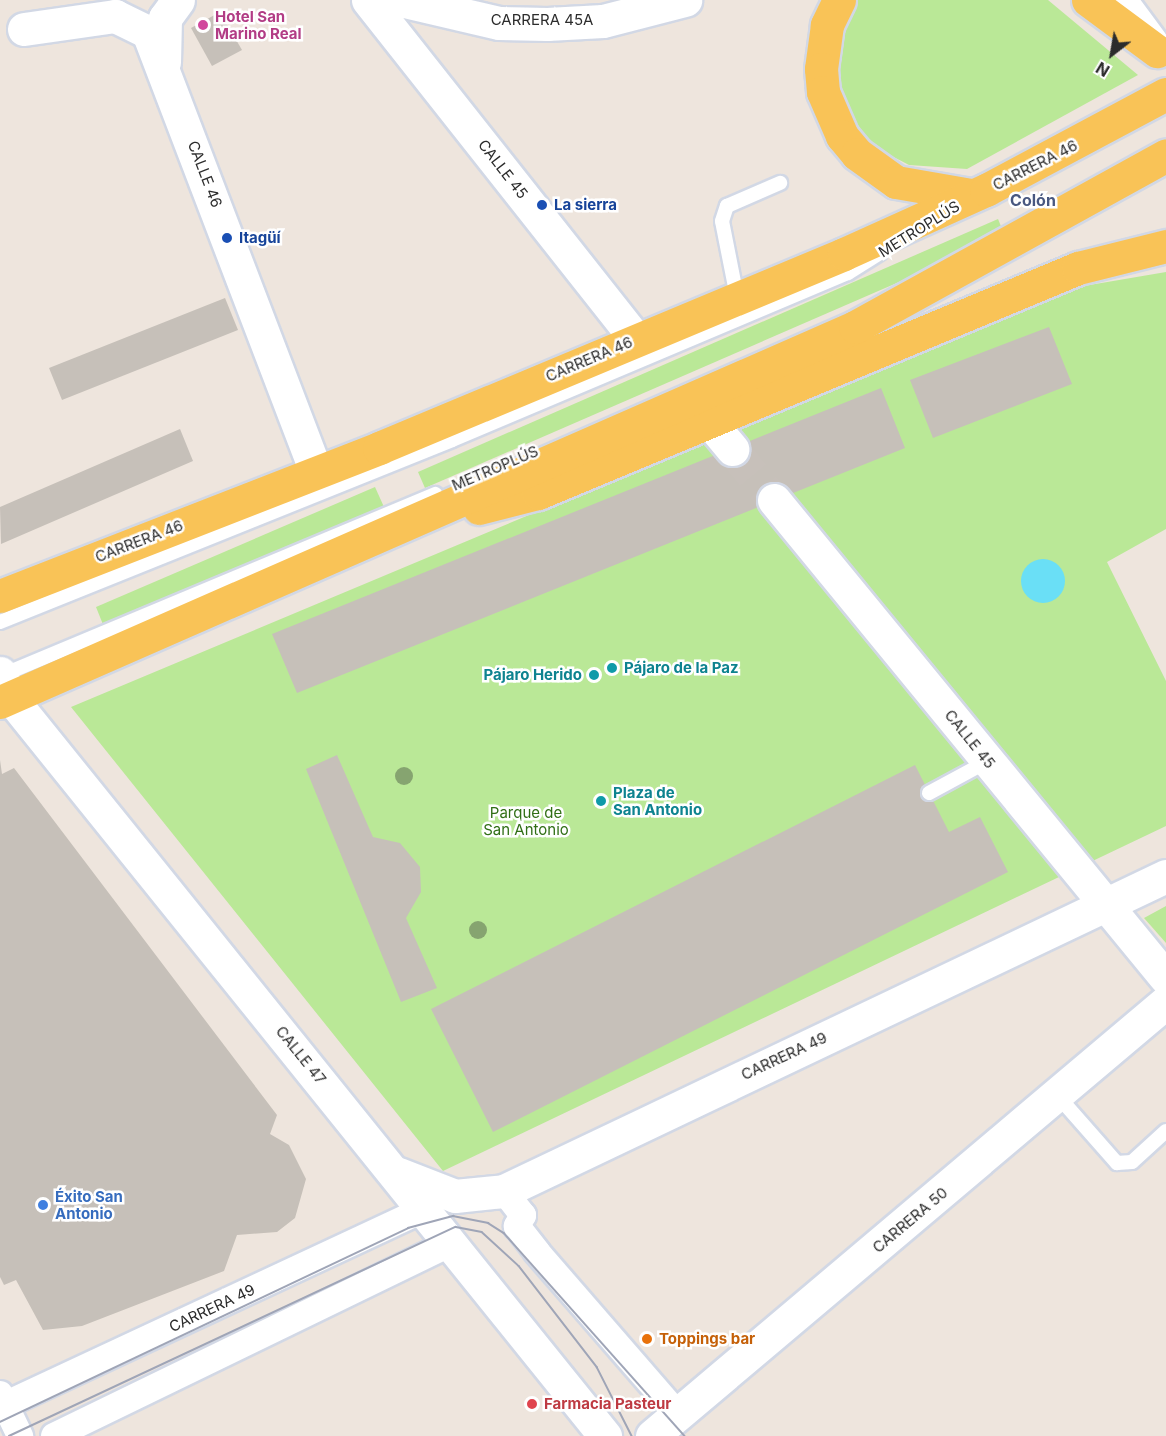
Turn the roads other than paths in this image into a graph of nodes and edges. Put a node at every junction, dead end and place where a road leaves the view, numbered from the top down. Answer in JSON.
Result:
{"nodes":[{"id":1,"x":89,"y":0,"type":"edge"},
{"id":2,"x":178,"y":0,"type":"edge"},
{"id":3,"x":368,"y":0,"type":"edge"},
{"id":4,"x":400,"y":0,"type":"edge"},
{"id":5,"x":685,"y":0,"type":"edge"},
{"id":6,"x":839,"y":0,"type":"edge"},
{"id":7,"x":1088,"y":0,"type":"edge"},
{"id":8,"x":1120,"y":0,"type":"edge"},
{"id":9,"x":12,"y":35,"type":"edge"},
{"id":10,"x":1162,"y":57,"type":"edge"},
{"id":11,"x":164,"y":67,"type":"junction"},
{"id":12,"x":1166,"y":93,"type":"edge"},
{"id":13,"x":1166,"y":155,"type":"edge"},
{"id":14,"x":780,"y":183,"type":"dead end"},
{"id":15,"x":980,"y":193,"type":"junction"},
{"id":16,"x":1166,"y":246,"type":"edge"},
{"id":17,"x":1002,"y":249,"type":"junction"},
{"id":18,"x":737,"y":297,"type":"junction"},
{"id":19,"x":636,"y":339,"type":"junction"},
{"id":20,"x":708,"y":420,"type":"junction"},
{"id":21,"x":732,"y":449,"type":"tunnel mouth"},
{"id":22,"x":316,"y":473,"type":"junction"},
{"id":23,"x":774,"y":500,"type":"tunnel mouth"},
{"id":24,"x":413,"y":524,"type":"junction"},
{"id":25,"x":0,"y":596,"type":"edge"},
{"id":26,"x":0,"y":622,"type":"edge"},
{"id":27,"x":2,"y":685,"type":"edge"},
{"id":28,"x":988,"y":761,"type":"junction"},
{"id":29,"x":929,"y":793,"type":"dead end"},
{"id":30,"x":1166,"y":876,"type":"edge"},
{"id":31,"x":1105,"y":904,"type":"junction"},
{"id":32,"x":1166,"y":978,"type":"edge"},
{"id":33,"x":1166,"y":1002,"type":"edge"},
{"id":34,"x":1056,"y":1095,"type":"junction"},
{"id":35,"x":1166,"y":1131,"type":"edge"},
{"id":36,"x":397,"y":1173,"type":"junction"},
{"id":37,"x":504,"y":1191,"type":"junction"},
{"id":38,"x":424,"y":1209,"type":"junction"},
{"id":39,"x":450,"y":1244,"type":"junction"},
{"id":40,"x":2,"y":1402,"type":"edge"},
{"id":41,"x":678,"y":1415,"type":"junction"},
{"id":42,"x":20,"y":1436,"type":"edge"},
{"id":43,"x":54,"y":1436,"type":"edge"},
{"id":44,"x":605,"y":1436,"type":"edge"},
{"id":45,"x":652,"y":1436,"type":"edge"}],
"edges":[{"from":1,"to":9,"type":"street"},
{"from":2,"to":11,"type":"street"},
{"from":3,"to":19,"type":"street","name":"CALLE 45"},
{"from":4,"to":5,"type":"street","name":"CARRERA 45A"},
{"from":6,"to":15,"type":"main road"},
{"from":7,"to":10,"type":"main road"},
{"from":8,"to":10,"type":"street"},
{"from":9,"to":11,"type":"street","name":"CALLE 46"},
{"from":11,"to":22,"type":"street","name":"CALLE 46"},
{"from":12,"to":15,"type":"main road","name":"CARRERA 46"},
{"from":13,"to":17,"type":"main road"},
{"from":14,"to":18,"type":"lane"},
{"from":15,"to":18,"type":"main road","name":"CARRERA 46"},
{"from":15,"to":26,"type":"lane","name":"METROPLÚS"},
{"from":16,"to":20,"type":"main road"},
{"from":17,"to":24,"type":"main road"},
{"from":17,"to":27,"type":"lane","name":"METROPLÚS"},
{"from":18,"to":19,"type":"main road","name":"CARRERA 46"},
{"from":19,"to":22,"type":"main road","name":"CARRERA 46"},
{"from":20,"to":21,"type":"street"},
{"from":20,"to":24,"type":"main road"},
{"from":22,"to":25,"type":"main road","name":"CARRERA 46"},
{"from":23,"to":28,"type":"street","name":"CALLE 45"},
{"from":24,"to":27,"type":"main road"},
{"from":27,"to":36,"type":"street","name":"CALLE 47"},
{"from":28,"to":29,"type":"lane"},
{"from":28,"to":31,"type":"street","name":"CALLE 45"},
{"from":30,"to":31,"type":"street","name":"CARRERA 49"},
{"from":31,"to":32,"type":"street","name":"CALLE 45"},
{"from":31,"to":37,"type":"street","name":"CARRERA 49"},
{"from":33,"to":34,"type":"street","name":"CARRERA 50"},
{"from":34,"to":35,"type":"lane"},
{"from":34,"to":41,"type":"street","name":"CARRERA 50"},
{"from":36,"to":37,"type":"street","name":"CARRERA 49"},
{"from":36,"to":38,"type":"street","name":"CALLE 47"},
{"from":37,"to":41,"type":"street"},
{"from":38,"to":39,"type":"street","name":"CALLE 47"},
{"from":38,"to":40,"type":"street","name":"CARRERA 49"},
{"from":39,"to":43,"type":"street"},
{"from":39,"to":44,"type":"street","name":"CALLE 47"},
{"from":40,"to":42,"type":"street"},
{"from":41,"to":45,"type":"street","name":"CARRERA 50"}]}
